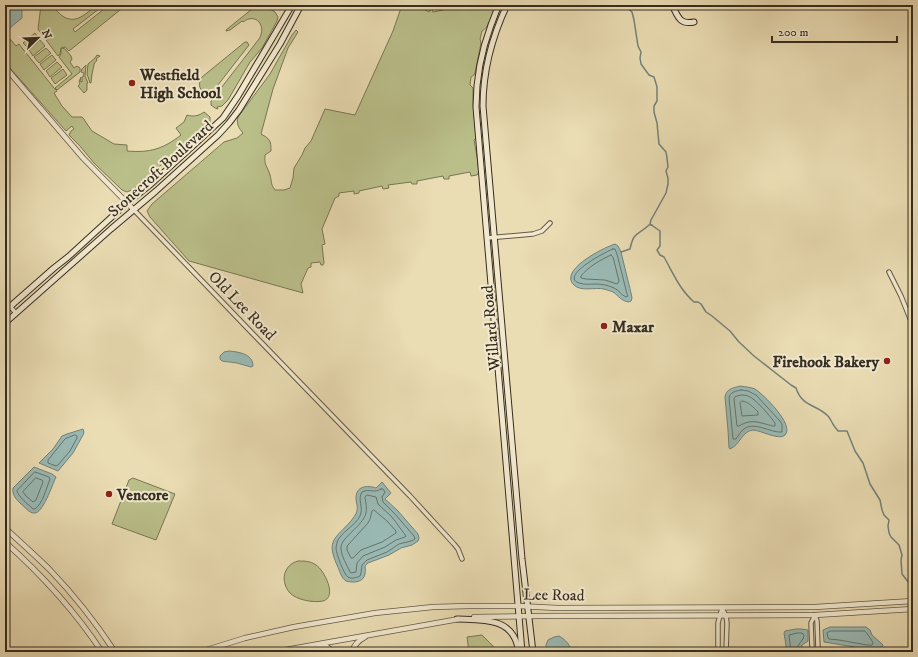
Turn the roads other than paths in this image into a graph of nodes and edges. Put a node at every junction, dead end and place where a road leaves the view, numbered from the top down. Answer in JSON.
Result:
{"nodes":[{"id":1,"x":292,"y":5,"type":"edge"},
{"id":2,"x":301,"y":5,"type":"edge"},
{"id":3,"x":499,"y":5,"type":"edge"},
{"id":4,"x":508,"y":5,"type":"edge"},
{"id":5,"x":672,"y":5,"type":"edge"},
{"id":6,"x":694,"y":22,"type":"dead end"},
{"id":7,"x":5,"y":67,"type":"edge"},
{"id":8,"x":127,"y":203,"type":"junction"},
{"id":9,"x":134,"y":210,"type":"junction"},
{"id":10,"x":550,"y":223,"type":"dead end"},
{"id":11,"x":487,"y":238,"type":"junction"},
{"id":12,"x":495,"y":238,"type":"junction"},
{"id":13,"x":889,"y":272,"type":"dead end"},
{"id":14,"x":5,"y":301,"type":"edge"},
{"id":15,"x":10,"y":307,"type":"junction"},
{"id":16,"x":5,"y":311,"type":"edge"},
{"id":17,"x":16,"y":313,"type":"junction"},
{"id":18,"x":11,"y":318,"type":"junction"},
{"id":19,"x":5,"y":323,"type":"edge"},
{"id":20,"x":913,"y":326,"type":"edge"},
{"id":21,"x":5,"y":528,"type":"edge"},
{"id":22,"x":5,"y":542,"type":"edge"},
{"id":23,"x":462,"y":559,"type":"dead end"},
{"id":24,"x":913,"y":601,"type":"edge"},
{"id":25,"x":518,"y":606,"type":"junction"},
{"id":26,"x":527,"y":606,"type":"junction"},
{"id":27,"x":722,"y":608,"type":"junction"},
{"id":28,"x":913,"y":609,"type":"edge"},
{"id":29,"x":815,"y":615,"type":"junction"},
{"id":30,"x":529,"y":616,"type":"junction"},
{"id":31,"x":719,"y":616,"type":"junction"},
{"id":32,"x":726,"y":616,"type":"junction"},
{"id":33,"x":518,"y":617,"type":"junction"},
{"id":34,"x":457,"y":619,"type":"junction"},
{"id":35,"x":368,"y":635,"type":"junction"},
{"id":36,"x":312,"y":645,"type":"junction"},
{"id":37,"x":102,"y":652,"type":"edge"},
{"id":38,"x":116,"y":652,"type":"edge"},
{"id":39,"x":200,"y":652,"type":"edge"},
{"id":40,"x":274,"y":652,"type":"edge"},
{"id":41,"x":334,"y":652,"type":"edge"},
{"id":42,"x":352,"y":652,"type":"edge"},
{"id":43,"x":521,"y":652,"type":"edge"},
{"id":44,"x":533,"y":652,"type":"edge"},
{"id":45,"x":718,"y":652,"type":"edge"},
{"id":46,"x":726,"y":652,"type":"edge"},
{"id":47,"x":814,"y":652,"type":"edge"}],
"edges":[{"from":1,"to":8,"type":"main road","name":"Stonecroft Boulevard"},
{"from":2,"to":9,"type":"main road","name":"Stonecroft Boulevard"},
{"from":3,"to":11,"type":"main road","name":"Willard Road"},
{"from":4,"to":12,"type":"main road","name":"Willard Road"},
{"from":5,"to":6,"type":"main road"},
{"from":7,"to":8,"type":"street","name":"Old Lee Road"},
{"from":8,"to":9,"type":"street","name":"Old Lee Road"},
{"from":8,"to":15,"type":"main road","name":"Stonecroft Boulevard"},
{"from":9,"to":17,"type":"main road","name":"Stonecroft Boulevard"},
{"from":9,"to":23,"type":"street","name":"Old Lee Road"},
{"from":10,"to":12,"type":"street"},
{"from":11,"to":12,"type":"street"},
{"from":11,"to":25,"type":"main road","name":"Willard Road"},
{"from":12,"to":26,"type":"main road","name":"Willard Road"},
{"from":13,"to":20,"type":"street"},
{"from":14,"to":15,"type":"street"},
{"from":15,"to":16,"type":"main road","name":"Stonecroft Boulevard"},
{"from":15,"to":17,"type":"street"},
{"from":16,"to":18,"type":"street"},
{"from":17,"to":18,"type":"main road","name":"Stonecroft Boulevard"},
{"from":18,"to":19,"type":"main road","name":"Stonecroft Boulevard"},
{"from":21,"to":38,"type":"street"},
{"from":22,"to":37,"type":"street"},
{"from":24,"to":27,"type":"street","name":"Lee Road"},
{"from":25,"to":26,"type":"street","name":"Lee Road"},
{"from":25,"to":33,"type":"main road","name":"Willard Road"},
{"from":25,"to":39,"type":"street","name":"Lee Road"},
{"from":26,"to":27,"type":"street","name":"Lee Road"},
{"from":26,"to":30,"type":"main road","name":"Willard Road"},
{"from":27,"to":31,"type":"street"},
{"from":27,"to":32,"type":"street"},
{"from":28,"to":29,"type":"street","name":"Lee Road"},
{"from":29,"to":32,"type":"street","name":"Lee Road"},
{"from":29,"to":47,"type":"street"},
{"from":30,"to":31,"type":"street","name":"Lee Road"},
{"from":30,"to":33,"type":"street","name":"Lee Road"},
{"from":30,"to":44,"type":"main road","name":"Willard Road"},
{"from":31,"to":32,"type":"street","name":"Lee Road"},
{"from":31,"to":45,"type":"street"},
{"from":32,"to":46,"type":"street"},
{"from":33,"to":34,"type":"street","name":"Lee Road"},
{"from":33,"to":43,"type":"main road","name":"Willard Road"},
{"from":34,"to":35,"type":"street","name":"Lee Road"},
{"from":34,"to":43,"type":"main road"},
{"from":35,"to":36,"type":"street","name":"Lee Road"},
{"from":35,"to":42,"type":"street"},
{"from":36,"to":40,"type":"street","name":"Lee Road"},
{"from":36,"to":41,"type":"street"}]}
